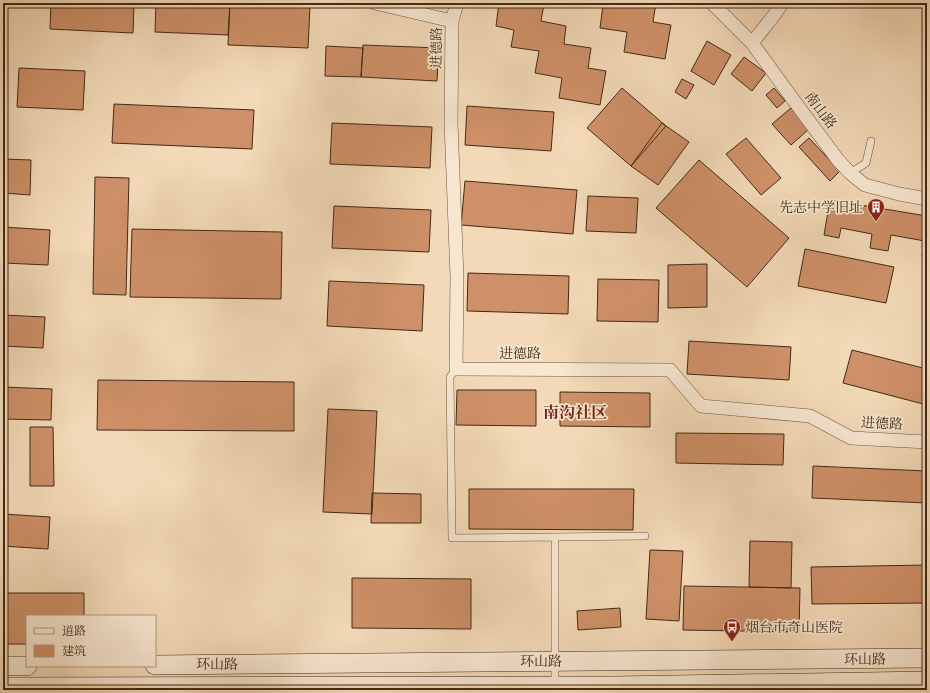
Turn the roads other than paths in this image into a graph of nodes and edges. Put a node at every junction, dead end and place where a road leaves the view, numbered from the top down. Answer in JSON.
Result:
{"nodes":[{"id":1,"x":375,"y":3,"type":"edge"},
{"id":2,"x":457,"y":3,"type":"edge"},
{"id":3,"x":712,"y":3,"type":"edge"},
{"id":4,"x":782,"y":3,"type":"edge"},
{"id":5,"x":452,"y":21,"type":"junction"},
{"id":6,"x":752,"y":43,"type":"junction"},
{"id":7,"x":871,"y":141,"type":"dead end"},
{"id":8,"x":850,"y":174,"type":"junction"},
{"id":9,"x":927,"y":199,"type":"edge"},
{"id":10,"x":456,"y":369,"type":"junction"},
{"id":11,"x":927,"y":442,"type":"edge"},
{"id":12,"x":645,"y":536,"type":"dead end"},
{"id":13,"x":555,"y":537,"type":"junction"},
{"id":14,"x":927,"y":658,"type":"edge"},
{"id":15,"x":555,"y":661,"type":"junction"},
{"id":16,"x":156,"y":665,"type":"edge"},
{"id":17,"x":3,"y":666,"type":"edge"},
{"id":18,"x":26,"y":666,"type":"edge"},
{"id":19,"x":927,"y":681,"type":"edge"},
{"id":20,"x":555,"y":686,"type":"junction"},
{"id":21,"x":3,"y":687,"type":"edge"},
{"id":22,"x":615,"y":688,"type":"edge"}],
"edges":[{"from":1,"to":5,"type":"street"},
{"from":2,"to":5,"type":"street","name":"进德路"},
{"from":3,"to":6,"type":"street","name":"南山路"},
{"from":4,"to":6,"type":"street"},
{"from":5,"to":10,"type":"street","name":"进德路"},
{"from":6,"to":8,"type":"street","name":"南山路"},
{"from":7,"to":8,"type":"lane"},
{"from":8,"to":9,"type":"street","name":"南山路"},
{"from":10,"to":11,"type":"street","name":"进德路"},
{"from":10,"to":13,"type":"lane"},
{"from":12,"to":13,"type":"lane"},
{"from":13,"to":15,"type":"lane"},
{"from":14,"to":15,"type":"main road","name":"环山路"},
{"from":15,"to":16,"type":"main road","name":"环山路"},
{"from":15,"to":20,"type":"lane"},
{"from":17,"to":18,"type":"main road"},
{"from":19,"to":22,"type":"main road","name":"环山路"},
{"from":20,"to":21,"type":"main road","name":"环山路"},
{"from":20,"to":22,"type":"main road","name":"环山路"}]}
